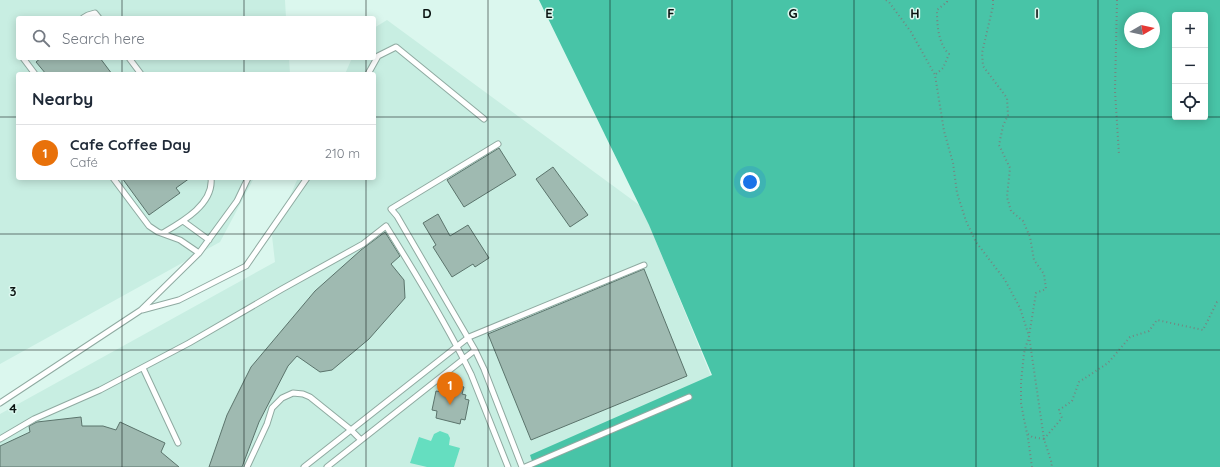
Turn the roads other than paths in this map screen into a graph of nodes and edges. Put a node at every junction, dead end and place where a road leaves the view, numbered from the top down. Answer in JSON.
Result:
{"nodes":[{"id":1,"x":86,"y":16,"type":"edge"},
{"id":2,"x":98,"y":16,"type":"edge"},
{"id":3,"x":24,"y":60,"type":"edge"},
{"id":4,"x":130,"y":60,"type":"edge"},
{"id":5,"x":376,"y":60,"type":"edge"},
{"id":6,"x":376,"y":60,"type":"edge"},
{"id":7,"x":34,"y":72,"type":"edge"},
{"id":8,"x":140,"y":72,"type":"edge"},
{"id":9,"x":369,"y":72,"type":"edge"},
{"id":10,"x":484,"y":119,"type":"dead end"},
{"id":11,"x":498,"y":144,"type":"dead end"},
{"id":12,"x":114,"y":180,"type":"edge"},
{"id":13,"x":211,"y":180,"type":"edge"},
{"id":14,"x":247,"y":180,"type":"edge"},
{"id":15,"x":305,"y":180,"type":"edge"},
{"id":16,"x":183,"y":221,"type":"junction"},
{"id":17,"x":163,"y":233,"type":"junction"},
{"id":18,"x":209,"y":240,"type":"junction"},
{"id":19,"x":199,"y":253,"type":"junction"},
{"id":20,"x":644,"y":264,"type":"dead end"},
{"id":21,"x":141,"y":310,"type":"junction"},
{"id":22,"x":468,"y":337,"type":"junction"},
{"id":23,"x":457,"y":346,"type":"junction"},
{"id":24,"x":475,"y":350,"type":"junction"},
{"id":25,"x":464,"y":360,"type":"junction"},
{"id":26,"x":143,"y":368,"type":"junction"},
{"id":27,"x":689,"y":397,"type":"dead end"},
{"id":28,"x":0,"y":404,"type":"edge"},
{"id":29,"x":351,"y":430,"type":"junction"},
{"id":30,"x":0,"y":439,"type":"edge"},
{"id":31,"x":361,"y":440,"type":"junction"},
{"id":32,"x":178,"y":443,"type":"dead end"},
{"id":33,"x":247,"y":467,"type":"edge"},
{"id":34,"x":304,"y":467,"type":"edge"},
{"id":35,"x":327,"y":467,"type":"edge"},
{"id":36,"x":508,"y":467,"type":"edge"},
{"id":37,"x":524,"y":467,"type":"edge"}],
"edges":[{"from":1,"to":2,"type":"lane"},
{"from":3,"to":7,"type":"lane"},
{"from":4,"to":8,"type":"lane"},
{"from":5,"to":9,"type":"lane"},
{"from":6,"to":10,"type":"lane"},
{"from":11,"to":22,"type":"lane"},
{"from":12,"to":17,"type":"lane"},
{"from":13,"to":16,"type":"lane"},
{"from":14,"to":18,"type":"lane"},
{"from":15,"to":21,"type":"lane"},
{"from":16,"to":17,"type":"lane"},
{"from":16,"to":18,"type":"lane"},
{"from":17,"to":19,"type":"lane"},
{"from":18,"to":19,"type":"lane"},
{"from":19,"to":21,"type":"lane"},
{"from":20,"to":22,"type":"lane"},
{"from":21,"to":28,"type":"lane"},
{"from":22,"to":23,"type":"lane"},
{"from":22,"to":24,"type":"lane"},
{"from":23,"to":25,"type":"lane"},
{"from":23,"to":26,"type":"lane"},
{"from":23,"to":29,"type":"lane"},
{"from":24,"to":25,"type":"lane"},
{"from":24,"to":37,"type":"lane"},
{"from":25,"to":31,"type":"lane"},
{"from":25,"to":36,"type":"lane"},
{"from":26,"to":30,"type":"lane"},
{"from":26,"to":32,"type":"lane"},
{"from":27,"to":37,"type":"lane"},
{"from":29,"to":31,"type":"lane"},
{"from":29,"to":33,"type":"lane"},
{"from":29,"to":34,"type":"lane"},
{"from":31,"to":35,"type":"lane"}]}
